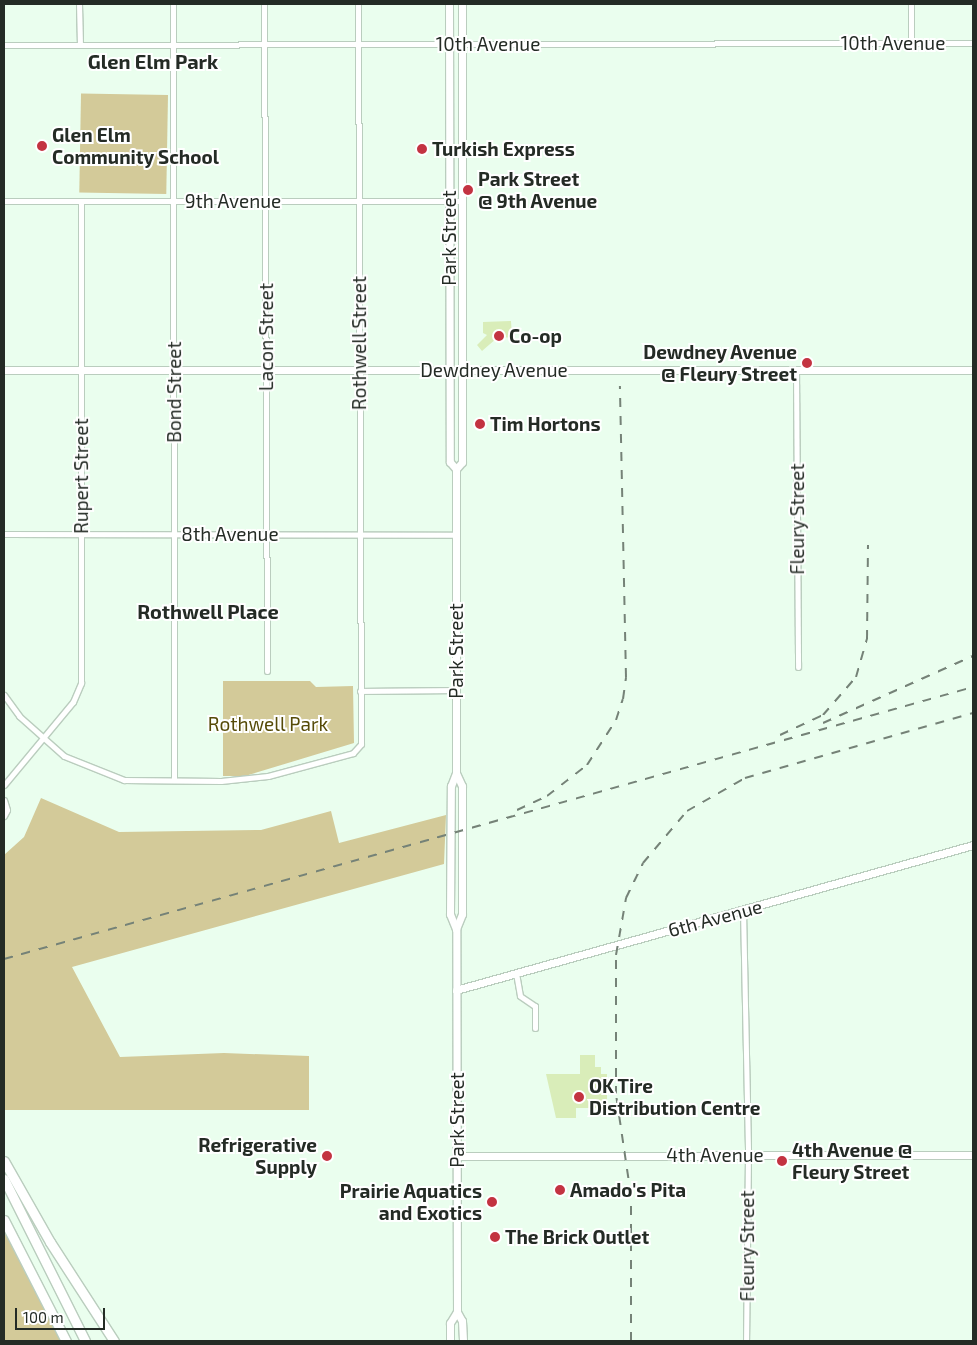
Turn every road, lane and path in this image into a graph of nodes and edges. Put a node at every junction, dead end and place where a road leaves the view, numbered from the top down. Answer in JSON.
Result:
{"nodes":[{"id":1,"x":79,"y":4,"type":"edge"},
{"id":2,"x":173,"y":4,"type":"edge"},
{"id":3,"x":264,"y":4,"type":"edge"},
{"id":4,"x":358,"y":4,"type":"edge"},
{"id":5,"x":449,"y":4,"type":"edge"},
{"id":6,"x":462,"y":4,"type":"edge"},
{"id":7,"x":911,"y":4,"type":"edge"},
{"id":8,"x":911,"y":43,"type":"junction"},
{"id":9,"x":973,"y":43,"type":"edge"},
{"id":10,"x":173,"y":44,"type":"junction"},
{"id":11,"x":264,"y":44,"type":"junction"},
{"id":12,"x":358,"y":44,"type":"junction"},
{"id":13,"x":449,"y":44,"type":"junction"},
{"id":14,"x":462,"y":44,"type":"junction"},
{"id":15,"x":4,"y":45,"type":"edge"},
{"id":16,"x":80,"y":45,"type":"junction"},
{"id":17,"x":4,"y":201,"type":"edge"},
{"id":18,"x":81,"y":201,"type":"junction"},
{"id":19,"x":173,"y":201,"type":"junction"},
{"id":20,"x":266,"y":201,"type":"junction"},
{"id":21,"x":358,"y":201,"type":"junction"},
{"id":22,"x":449,"y":201,"type":"junction"},
{"id":23,"x":462,"y":201,"type":"junction"},
{"id":24,"x":359,"y":370,"type":"junction"},
{"id":25,"x":448,"y":370,"type":"junction"},
{"id":26,"x":462,"y":370,"type":"junction"},
{"id":27,"x":796,"y":370,"type":"junction"},
{"id":28,"x":973,"y":370,"type":"edge"},
{"id":29,"x":173,"y":371,"type":"junction"},
{"id":30,"x":267,"y":371,"type":"junction"},
{"id":31,"x":4,"y":372,"type":"edge"},
{"id":32,"x":81,"y":372,"type":"junction"},
{"id":33,"x":456,"y":469,"type":"junction"},
{"id":34,"x":4,"y":534,"type":"edge"},
{"id":35,"x":81,"y":534,"type":"junction"},
{"id":36,"x":174,"y":534,"type":"junction"},
{"id":37,"x":267,"y":534,"type":"junction"},
{"id":38,"x":359,"y":534,"type":"junction"},
{"id":39,"x":456,"y":535,"type":"junction"},
{"id":40,"x":798,"y":667,"type":"dead end"},
{"id":41,"x":267,"y":671,"type":"dead end"},
{"id":42,"x":456,"y":690,"type":"junction"},
{"id":43,"x":360,"y":691,"type":"junction"},
{"id":44,"x":4,"y":695,"type":"edge"},
{"id":45,"x":44,"y":739,"type":"junction"},
{"id":46,"x":456,"y":773,"type":"junction"},
{"id":47,"x":174,"y":780,"type":"junction"},
{"id":48,"x":4,"y":785,"type":"edge"},
{"id":49,"x":4,"y":800,"type":"edge"},
{"id":50,"x":4,"y":816,"type":"edge"},
{"id":51,"x":973,"y":845,"type":"edge"},
{"id":52,"x":743,"y":910,"type":"junction"},
{"id":53,"x":456,"y":929,"type":"junction"},
{"id":54,"x":516,"y":973,"type":"junction"},
{"id":55,"x":456,"y":990,"type":"junction"},
{"id":56,"x":536,"y":1028,"type":"dead end"},
{"id":57,"x":748,"y":1155,"type":"junction"},
{"id":58,"x":973,"y":1155,"type":"edge"},
{"id":59,"x":457,"y":1156,"type":"junction"},
{"id":60,"x":4,"y":1161,"type":"edge"},
{"id":61,"x":4,"y":1178,"type":"edge"},
{"id":62,"x":4,"y":1220,"type":"edge"},
{"id":63,"x":457,"y":1312,"type":"junction"},
{"id":64,"x":66,"y":1341,"type":"edge"},
{"id":65,"x":85,"y":1341,"type":"edge"},
{"id":66,"x":114,"y":1341,"type":"edge"},
{"id":67,"x":450,"y":1341,"type":"edge"},
{"id":68,"x":463,"y":1341,"type":"edge"},
{"id":69,"x":746,"y":1341,"type":"edge"}],
"edges":[{"from":1,"to":16,"type":"street"},
{"from":2,"to":10,"type":"street","name":"Bond Street"},
{"from":3,"to":11,"type":"street","name":"Lacon Street"},
{"from":4,"to":12,"type":"street","name":"Rothwell Street"},
{"from":5,"to":13,"type":"street","name":"Park Street"},
{"from":6,"to":14,"type":"street","name":"Park Street"},
{"from":7,"to":8,"type":"street"},
{"from":8,"to":9,"type":"street","name":"10th Avenue"},
{"from":8,"to":14,"type":"street","name":"10th Avenue"},
{"from":10,"to":11,"type":"street","name":"10th Avenue"},
{"from":10,"to":16,"type":"street","name":"10th Avenue"},
{"from":10,"to":19,"type":"street","name":"Bond Street"},
{"from":11,"to":12,"type":"street","name":"10th Avenue"},
{"from":11,"to":20,"type":"street","name":"Lacon Street"},
{"from":12,"to":13,"type":"street","name":"10th Avenue"},
{"from":12,"to":21,"type":"street","name":"Rothwell Street"},
{"from":13,"to":14,"type":"street","name":"10th Avenue"},
{"from":13,"to":22,"type":"street","name":"Park Street"},
{"from":14,"to":23,"type":"street","name":"Park Street"},
{"from":15,"to":16,"type":"street","name":"10th Avenue"},
{"from":17,"to":18,"type":"street","name":"9th Avenue"},
{"from":18,"to":19,"type":"street","name":"9th Avenue"},
{"from":18,"to":32,"type":"street","name":"Rupert Street"},
{"from":19,"to":20,"type":"street","name":"9th Avenue"},
{"from":19,"to":29,"type":"street","name":"Bond Street"},
{"from":20,"to":21,"type":"street","name":"9th Avenue"},
{"from":20,"to":30,"type":"street","name":"Lacon Street"},
{"from":21,"to":22,"type":"street","name":"9th Avenue"},
{"from":21,"to":24,"type":"street","name":"Rothwell Street"},
{"from":22,"to":23,"type":"street","name":"9th Avenue"},
{"from":22,"to":25,"type":"street","name":"Park Street"},
{"from":23,"to":26,"type":"street","name":"Park Street"},
{"from":24,"to":25,"type":"street","name":"Dewdney Avenue"},
{"from":24,"to":30,"type":"street","name":"Dewdney Avenue"},
{"from":24,"to":38,"type":"street","name":"Rothwell Street"},
{"from":25,"to":26,"type":"street","name":"Dewdney Avenue"},
{"from":25,"to":33,"type":"street","name":"Park Street"},
{"from":26,"to":27,"type":"street","name":"Dewdney Avenue"},
{"from":26,"to":33,"type":"street","name":"Park Street"},
{"from":27,"to":28,"type":"street","name":"Dewdney Avenue"},
{"from":27,"to":40,"type":"street","name":"Fleury Street"},
{"from":29,"to":30,"type":"street","name":"Dewdney Avenue"},
{"from":29,"to":32,"type":"street","name":"Dewdney Avenue"},
{"from":29,"to":36,"type":"street","name":"Bond Street"},
{"from":30,"to":37,"type":"street","name":"Lacon Street"},
{"from":31,"to":32,"type":"street","name":"Dewdney Avenue"},
{"from":32,"to":35,"type":"street","name":"Rupert Street"},
{"from":33,"to":39,"type":"street","name":"Park Street"},
{"from":34,"to":35,"type":"street","name":"8th Avenue"},
{"from":35,"to":36,"type":"street","name":"8th Avenue"},
{"from":35,"to":45,"type":"street","name":"Rupert Street"},
{"from":36,"to":37,"type":"street","name":"8th Avenue"},
{"from":36,"to":47,"type":"street","name":"Bond Street"},
{"from":37,"to":38,"type":"street","name":"8th Avenue"},
{"from":37,"to":41,"type":"street","name":"Lacon Street"},
{"from":38,"to":39,"type":"street","name":"8th Avenue"},
{"from":38,"to":43,"type":"street","name":"Rothwell Street"},
{"from":39,"to":42,"type":"street","name":"Park Street"},
{"from":42,"to":43,"type":"street"},
{"from":42,"to":46,"type":"street","name":"Park Street"},
{"from":43,"to":47,"type":"street","name":"Rothwell Street"},
{"from":44,"to":45,"type":"street","name":"Rothwell Street"},
{"from":45,"to":47,"type":"street","name":"Rothwell Street"},
{"from":45,"to":48,"type":"street","name":"Rupert Street"},
{"from":46,"to":53,"type":"street","name":"Park Street"},
{"from":46,"to":53,"type":"street","name":"Park Street"},
{"from":49,"to":50,"type":"street"},
{"from":51,"to":52,"type":"street","name":"6th Avenue"},
{"from":52,"to":54,"type":"street","name":"6th Avenue"},
{"from":52,"to":57,"type":"street","name":"Fleury Street"},
{"from":53,"to":55,"type":"street","name":"Park Street"},
{"from":54,"to":55,"type":"street","name":"6th Avenue"},
{"from":54,"to":56,"type":"street"},
{"from":55,"to":59,"type":"street","name":"Park Street"},
{"from":57,"to":58,"type":"street","name":"4th Avenue"},
{"from":57,"to":59,"type":"street","name":"4th Avenue"},
{"from":57,"to":69,"type":"street","name":"Fleury Street"},
{"from":59,"to":63,"type":"street","name":"Park Street"},
{"from":60,"to":66,"type":"highway"},
{"from":61,"to":65,"type":"highway"},
{"from":62,"to":64,"type":"highway"},
{"from":63,"to":67,"type":"street","name":"Park Street"},
{"from":63,"to":68,"type":"street","name":"Park Street"}]}
